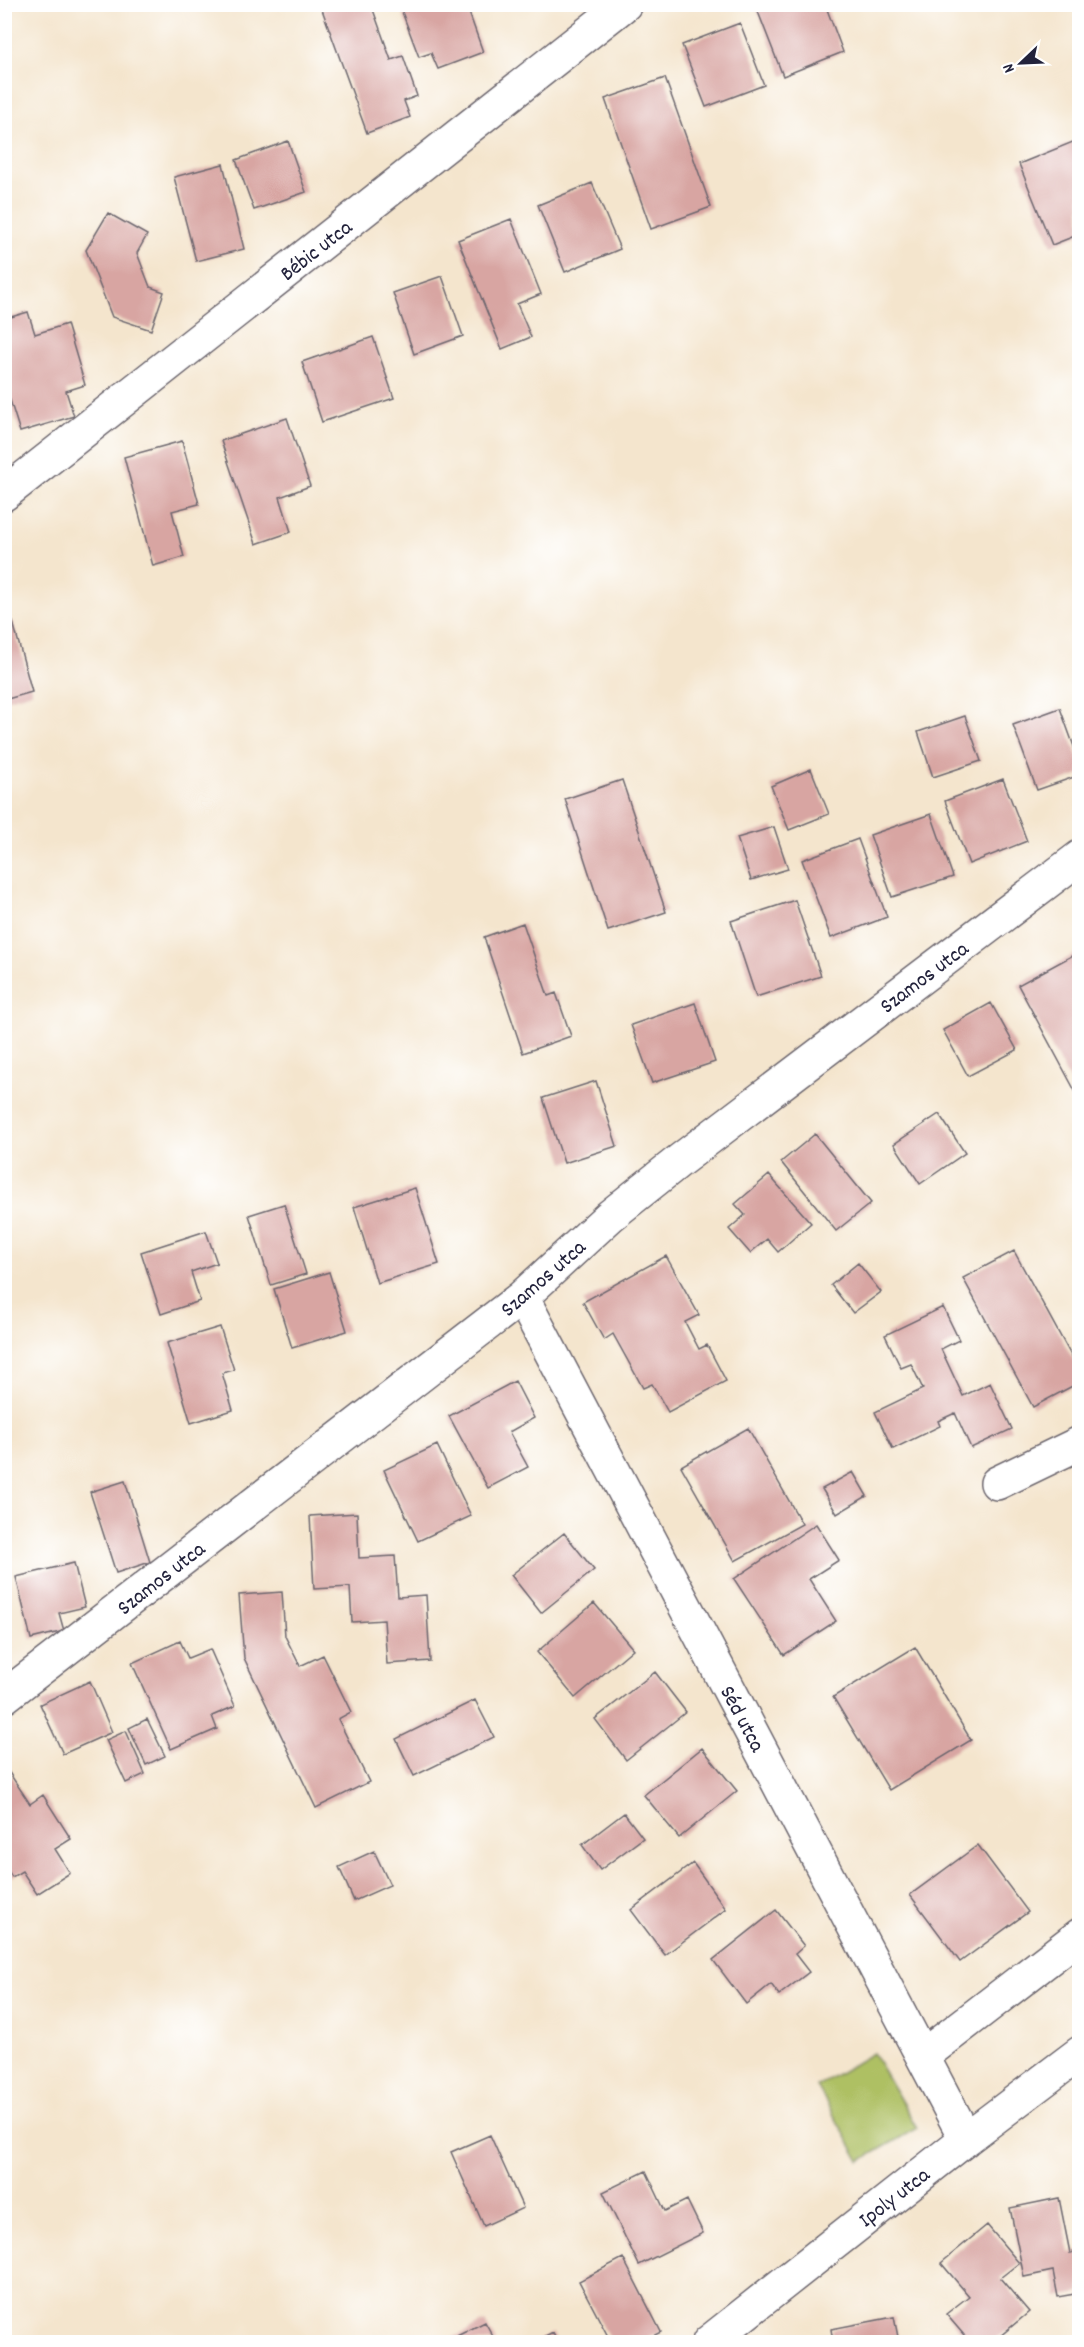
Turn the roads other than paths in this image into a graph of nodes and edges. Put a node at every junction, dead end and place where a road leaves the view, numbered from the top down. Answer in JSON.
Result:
{"nodes":[{"id":1,"x":625,"y":4,"type":"edge"},
{"id":2,"x":4,"y":494,"type":"edge"},
{"id":3,"x":1080,"y":857,"type":"edge"},
{"id":4,"x":522,"y":1297,"type":"junction"},
{"id":5,"x":1080,"y":1443,"type":"edge"},
{"id":6,"x":997,"y":1483,"type":"dead end"},
{"id":7,"x":4,"y":1697,"type":"edge"},
{"id":8,"x":1080,"y":1935,"type":"edge"},
{"id":9,"x":1080,"y":2053,"type":"edge"},
{"id":10,"x":923,"y":2056,"type":"junction"},
{"id":11,"x":966,"y":2139,"type":"junction"},
{"id":12,"x":709,"y":2343,"type":"edge"}],
"edges":[{"from":1,"to":2,"type":"street","name":"Bébic utca"},
{"from":3,"to":4,"type":"street","name":"Szamos utca"},
{"from":4,"to":7,"type":"street","name":"Szamos utca"},
{"from":4,"to":10,"type":"street","name":"Séd utca"},
{"from":5,"to":6,"type":"street"},
{"from":8,"to":10,"type":"street"},
{"from":9,"to":11,"type":"street","name":"Ipoly utca"},
{"from":10,"to":11,"type":"street","name":"Séd utca"},
{"from":11,"to":12,"type":"street","name":"Ipoly utca"}]}
